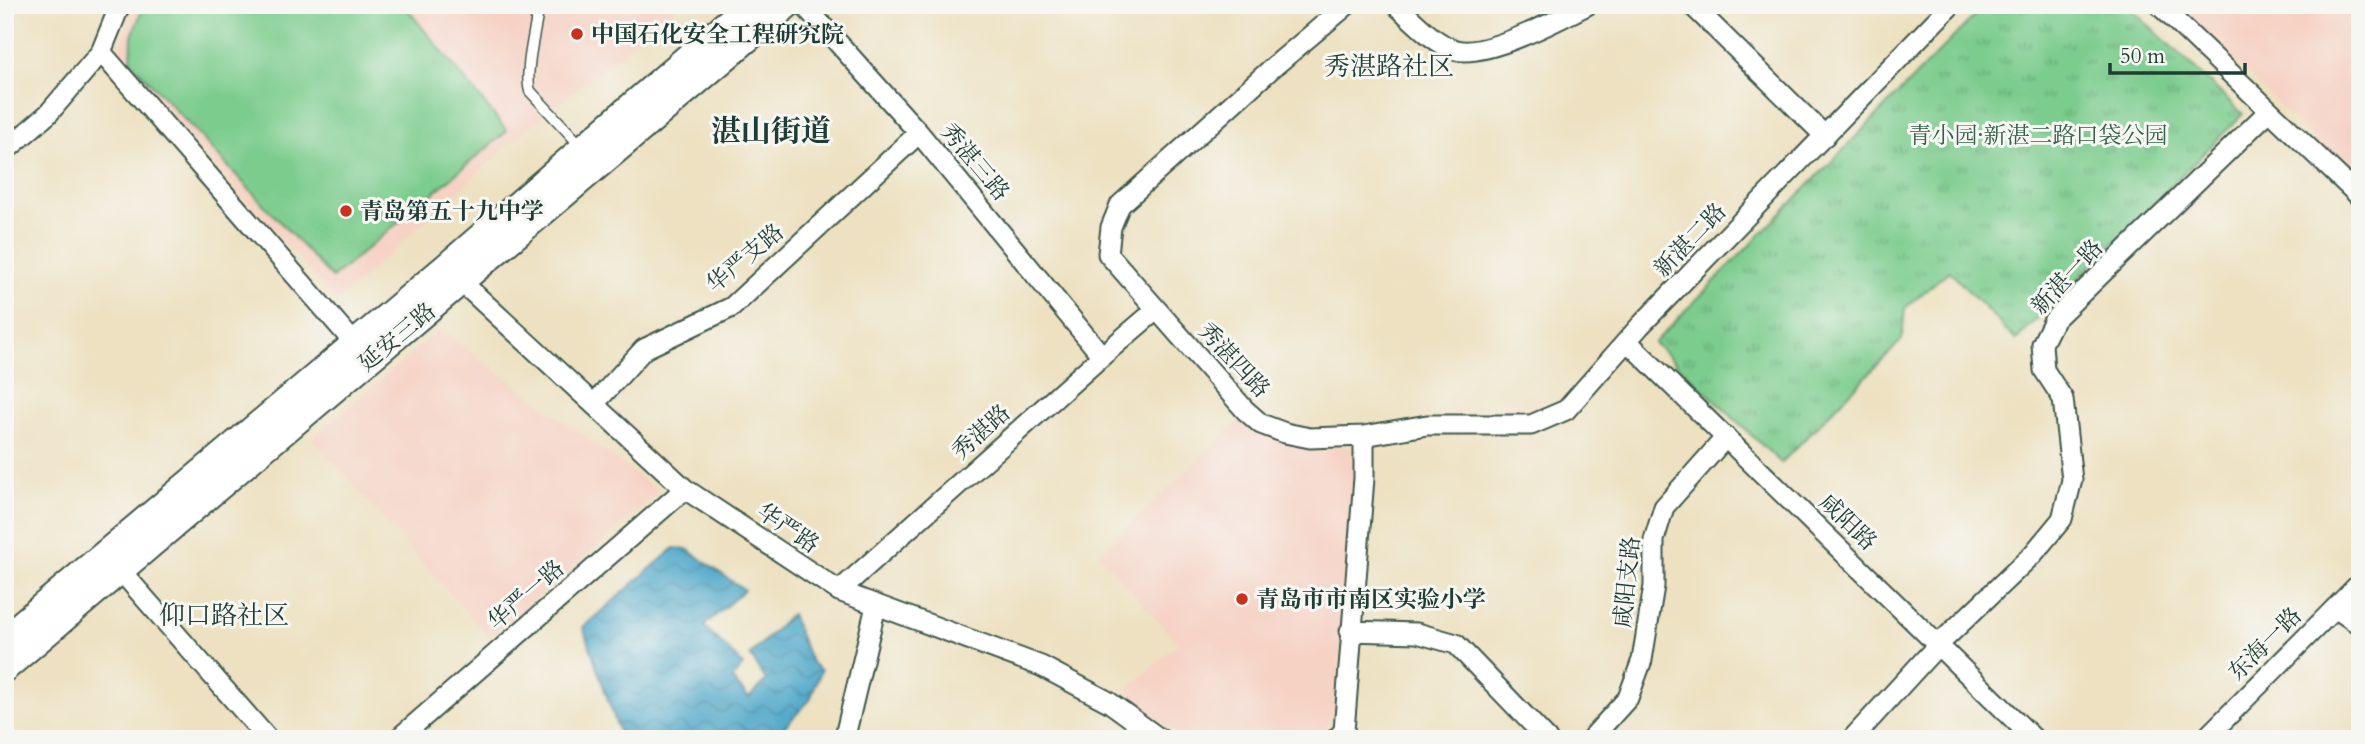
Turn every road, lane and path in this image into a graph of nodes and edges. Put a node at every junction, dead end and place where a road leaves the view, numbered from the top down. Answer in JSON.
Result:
{"nodes":[{"id":1,"x":120,"y":5,"type":"edge"},
{"id":2,"x":539,"y":5,"type":"edge"},
{"id":3,"x":748,"y":5,"type":"edge"},
{"id":4,"x":787,"y":5,"type":"edge"},
{"id":5,"x":804,"y":5,"type":"edge"},
{"id":6,"x":1347,"y":5,"type":"edge"},
{"id":7,"x":1396,"y":5,"type":"edge"},
{"id":8,"x":1587,"y":5,"type":"edge"},
{"id":9,"x":1692,"y":5,"type":"edge"},
{"id":10,"x":1951,"y":5,"type":"edge"},
{"id":11,"x":2159,"y":5,"type":"edge"},
{"id":12,"x":101,"y":52,"type":"junction"},
{"id":13,"x":2269,"y":111,"type":"junction"},
{"id":14,"x":919,"y":133,"type":"junction"},
{"id":15,"x":1825,"y":136,"type":"junction"},
{"id":16,"x":584,"y":149,"type":"junction"},
{"id":17,"x":5,"y":151,"type":"edge"},
{"id":18,"x":2360,"y":197,"type":"edge"},
{"id":19,"x":454,"y":275,"type":"junction"},
{"id":20,"x":1156,"y":310,"type":"junction"},
{"id":21,"x":1627,"y":341,"type":"junction"},
{"id":22,"x":355,"y":344,"type":"junction"},
{"id":23,"x":1102,"y":356,"type":"junction"},
{"id":24,"x":594,"y":404,"type":"junction"},
{"id":25,"x":1427,"y":425,"type":"joint"},
{"id":26,"x":1364,"y":436,"type":"junction"},
{"id":27,"x":1726,"y":437,"type":"junction"},
{"id":28,"x":685,"y":489,"type":"junction"},
{"id":29,"x":113,"y":562,"type":"junction"},
{"id":30,"x":2360,"y":583,"type":"edge"},
{"id":31,"x":839,"y":591,"type":"junction"},
{"id":32,"x":876,"y":606,"type":"junction"},
{"id":33,"x":2335,"y":608,"type":"junction"},
{"id":34,"x":2360,"y":625,"type":"edge"},
{"id":35,"x":1350,"y":631,"type":"junction"},
{"id":36,"x":5,"y":638,"type":"edge"},
{"id":37,"x":1938,"y":645,"type":"junction"},
{"id":38,"x":5,"y":668,"type":"edge"},
{"id":39,"x":268,"y":739,"type":"edge"},
{"id":40,"x":398,"y":739,"type":"edge"},
{"id":41,"x":842,"y":739,"type":"edge"},
{"id":42,"x":1160,"y":739,"type":"edge"},
{"id":43,"x":1336,"y":739,"type":"edge"},
{"id":44,"x":1547,"y":739,"type":"edge"},
{"id":45,"x":1591,"y":739,"type":"edge"},
{"id":46,"x":1852,"y":739,"type":"edge"},
{"id":47,"x":2034,"y":739,"type":"edge"},
{"id":48,"x":2206,"y":739,"type":"edge"}],
"edges":[{"from":1,"to":12,"type":"street"},
{"from":2,"to":16,"type":"lane"},
{"from":3,"to":16,"type":"main road","name":"延安三路"},
{"from":4,"to":19,"type":"main road","name":"延安三路"},
{"from":5,"to":14,"type":"street","name":"秀湛三路"},
{"from":6,"to":20,"type":"street","name":"秀湛四路"},
{"from":7,"to":8,"type":"street"},
{"from":9,"to":15,"type":"street"},
{"from":10,"to":15,"type":"street","name":"新湛二路"},
{"from":11,"to":13,"type":"street"},
{"from":12,"to":17,"type":"street"},
{"from":12,"to":22,"type":"street"},
{"from":13,"to":18,"type":"street"},
{"from":13,"to":37,"type":"street","name":"新湛一路"},
{"from":14,"to":23,"type":"street","name":"秀湛三路"},
{"from":14,"to":24,"type":"street","name":"华严支路"},
{"from":15,"to":21,"type":"street","name":"新湛二路"},
{"from":16,"to":19,"type":"main road","name":"延安三路"},
{"from":19,"to":22,"type":"main road","name":"延安三路"},
{"from":19,"to":24,"type":"street","name":"华严路"},
{"from":19,"to":29,"type":"main road","name":"延安三路"},
{"from":20,"to":23,"type":"street","name":"秀湛路"},
{"from":20,"to":26,"type":"street","name":"秀湛四路"},
{"from":21,"to":25,"type":"street","name":"新湛二路"},
{"from":21,"to":27,"type":"street","name":"咸阳路"},
{"from":22,"to":29,"type":"main road","name":"延安三路"},
{"from":23,"to":31,"type":"street","name":"秀湛路"},
{"from":24,"to":28,"type":"street","name":"华严路"},
{"from":25,"to":26,"type":"street","name":"秀湛四路"},
{"from":26,"to":35,"type":"street"},
{"from":27,"to":37,"type":"street","name":"咸阳路"},
{"from":27,"to":45,"type":"street","name":"咸阳支路"},
{"from":28,"to":31,"type":"street","name":"华严路"},
{"from":28,"to":40,"type":"street","name":"华严一路"},
{"from":29,"to":36,"type":"main road","name":"延安三路"},
{"from":29,"to":38,"type":"main road","name":"延安三路"},
{"from":29,"to":39,"type":"street"},
{"from":30,"to":33,"type":"street","name":"东海一路"},
{"from":31,"to":32,"type":"street","name":"华严路"},
{"from":32,"to":41,"type":"street"},
{"from":32,"to":42,"type":"street","name":"华严路"},
{"from":33,"to":34,"type":"street"},
{"from":33,"to":48,"type":"street","name":"东海一路"},
{"from":35,"to":43,"type":"street"},
{"from":35,"to":44,"type":"street"},
{"from":37,"to":46,"type":"street","name":"新湛一路"},
{"from":37,"to":47,"type":"street","name":"咸阳路"}]}
